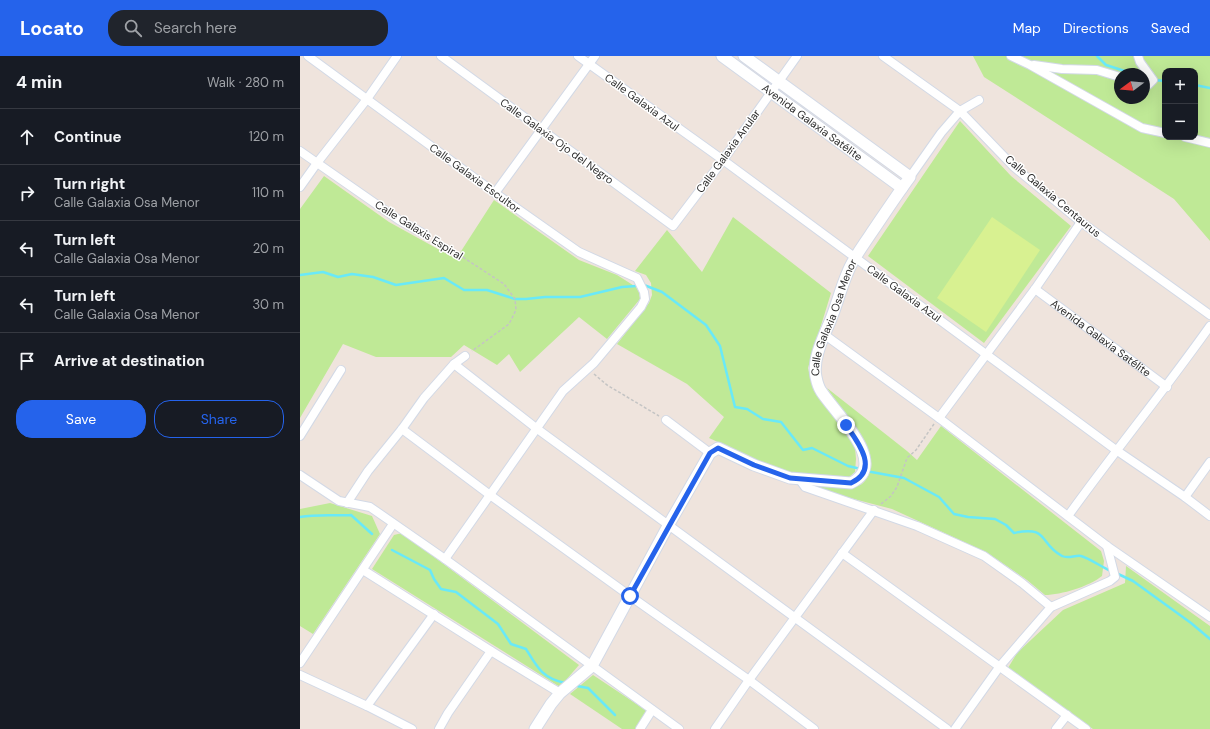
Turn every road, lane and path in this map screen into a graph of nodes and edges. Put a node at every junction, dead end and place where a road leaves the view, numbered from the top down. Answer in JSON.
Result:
{"nodes":[{"id":1,"x":308,"y":56,"type":"edge"},
{"id":2,"x":397,"y":56,"type":"edge"},
{"id":3,"x":441,"y":56,"type":"edge"},
{"id":4,"x":578,"y":56,"type":"edge"},
{"id":5,"x":595,"y":56,"type":"edge"},
{"id":6,"x":722,"y":56,"type":"edge"},
{"id":7,"x":744,"y":56,"type":"edge"},
{"id":8,"x":797,"y":56,"type":"edge"},
{"id":9,"x":883,"y":56,"type":"edge"},
{"id":10,"x":1011,"y":56,"type":"edge"},
{"id":11,"x":1138,"y":56,"type":"edge"},
{"id":12,"x":589,"y":64,"type":"junction"},
{"id":13,"x":1030,"y":65,"type":"junction"},
{"id":14,"x":1146,"y":68,"type":"edge"},
{"id":15,"x":1114,"y":75,"type":"edge"},
{"id":16,"x":778,"y":81,"type":"junction"},
{"id":17,"x":771,"y":92,"type":"junction"},
{"id":18,"x":367,"y":99,"type":"junction"},
{"id":19,"x":980,"y":100,"type":"dead end"},
{"id":20,"x":960,"y":111,"type":"junction"},
{"id":21,"x":542,"y":130,"type":"junction"},
{"id":22,"x":1162,"y":132,"type":"edge"},
{"id":23,"x":1198,"y":140,"type":"edge"},
{"id":24,"x":1210,"y":142,"type":"edge"},
{"id":25,"x":300,"y":151,"type":"edge"},
{"id":26,"x":723,"y":160,"type":"junction"},
{"id":27,"x":317,"y":163,"type":"junction"},
{"id":28,"x":910,"y":177,"type":"junction"},
{"id":29,"x":300,"y":187,"type":"edge"},
{"id":30,"x":902,"y":188,"type":"junction"},
{"id":31,"x":495,"y":193,"type":"junction"},
{"id":32,"x":1081,"y":222,"type":"junction"},
{"id":33,"x":673,"y":226,"type":"joint"},
{"id":34,"x":426,"y":235,"type":"joint"},
{"id":35,"x":855,"y":258,"type":"junction"},
{"id":36,"x":1035,"y":289,"type":"junction"},
{"id":37,"x":1210,"y":315,"type":"edge"},
{"id":38,"x":1210,"y":326,"type":"edge"},
{"id":39,"x":825,"y":335,"type":"junction"},
{"id":40,"x":987,"y":354,"type":"junction"},
{"id":41,"x":465,"y":356,"type":"joint"},
{"id":42,"x":454,"y":364,"type":"junction"},
{"id":43,"x":588,"y":369,"type":"junction"},
{"id":44,"x":341,"y":370,"type":"dead end"},
{"id":45,"x":1167,"y":387,"type":"junction"},
{"id":46,"x":939,"y":418,"type":"junction"},
{"id":47,"x":666,"y":420,"type":"joint"},
{"id":48,"x":536,"y":428,"type":"junction"},
{"id":49,"x":402,"y":429,"type":"junction"},
{"id":50,"x":300,"y":436,"type":"edge"},
{"id":51,"x":1116,"y":450,"type":"junction"},
{"id":52,"x":710,"y":453,"type":"junction"},
{"id":53,"x":1210,"y":462,"type":"edge"},
{"id":54,"x":300,"y":475,"type":"edge"},
{"id":55,"x":800,"y":480,"type":"junction"},
{"id":56,"x":490,"y":495,"type":"junction"},
{"id":57,"x":1185,"y":497,"type":"junction"},
{"id":58,"x":347,"y":503,"type":"junction"},
{"id":59,"x":874,"y":510,"type":"junction"},
{"id":60,"x":1068,"y":516,"type":"junction"},
{"id":61,"x":1210,"y":516,"type":"edge"},
{"id":62,"x":393,"y":524,"type":"junction"},
{"id":63,"x":668,"y":524,"type":"junction"},
{"id":64,"x":1107,"y":546,"type":"junction"},
{"id":65,"x":842,"y":553,"type":"junction"},
{"id":66,"x":445,"y":559,"type":"junction"},
{"id":67,"x":363,"y":570,"type":"junction"},
{"id":68,"x":630,"y":596,"type":"junction"},
{"id":69,"x":1051,"y":608,"type":"junction"},
{"id":70,"x":434,"y":614,"type":"junction"},
{"id":71,"x":795,"y":617,"type":"junction"},
{"id":72,"x":1210,"y":617,"type":"edge"},
{"id":73,"x":491,"y":651,"type":"junction"},
{"id":74,"x":300,"y":663,"type":"edge"},
{"id":75,"x":592,"y":666,"type":"junction"},
{"id":76,"x":1000,"y":666,"type":"junction"},
{"id":77,"x":300,"y":675,"type":"edge"},
{"id":78,"x":749,"y":680,"type":"junction"},
{"id":79,"x":560,"y":693,"type":"junction"},
{"id":80,"x":368,"y":706,"type":"junction"},
{"id":81,"x":652,"y":710,"type":"junction"},
{"id":82,"x":1066,"y":715,"type":"junction"},
{"id":83,"x":412,"y":729,"type":"edge"},
{"id":84,"x":439,"y":729,"type":"edge"},
{"id":85,"x":535,"y":729,"type":"edge"},
{"id":86,"x":640,"y":729,"type":"edge"},
{"id":87,"x":679,"y":729,"type":"edge"},
{"id":88,"x":715,"y":729,"type":"edge"},
{"id":89,"x":814,"y":729,"type":"edge"},
{"id":90,"x":947,"y":729,"type":"edge"},
{"id":91,"x":955,"y":729,"type":"edge"},
{"id":92,"x":1056,"y":729,"type":"edge"},
{"id":93,"x":1086,"y":729,"type":"edge"}],
"edges":[{"from":1,"to":18,"type":"street","name":"Calle Galaxia Escultor"},
{"from":2,"to":18,"type":"street"},
{"from":3,"to":21,"type":"street","name":"Calle Galaxia Ojo del Negro"},
{"from":4,"to":12,"type":"street","name":"Calle Galaxia Azul"},
{"from":5,"to":12,"type":"street"},
{"from":6,"to":17,"type":"street","name":"Avenida Galaxia Satélite"},
{"from":7,"to":16,"type":"street","name":"Avenida Galaxia Satélite"},
{"from":8,"to":16,"type":"street","name":"Calle Galaxia Anular"},
{"from":9,"to":20,"type":"street","name":"Calle Galaxia Centaurus"},
{"from":10,"to":13,"type":"street"},
{"from":11,"to":14,"type":"street"},
{"from":12,"to":21,"type":"street"},
{"from":12,"to":26,"type":"street","name":"Calle Galaxia Azul"},
{"from":13,"to":15,"type":"street"},
{"from":13,"to":22,"type":"street"},
{"from":16,"to":17,"type":"street","name":"Calle Galaxia Anular"},
{"from":16,"to":28,"type":"street","name":"Avenida Galaxia Satélite"},
{"from":17,"to":26,"type":"street","name":"Calle Galaxia Anular"},
{"from":17,"to":30,"type":"street","name":"Avenida Galaxia Satélite"},
{"from":18,"to":27,"type":"street"},
{"from":18,"to":31,"type":"street","name":"Calle Galaxia Escultor"},
{"from":19,"to":20,"type":"street","name":"Calle Galaxia Osa Menor"},
{"from":20,"to":28,"type":"street","name":"Calle Galaxia Osa Menor"},
{"from":20,"to":32,"type":"street","name":"Calle Galaxia Centaurus"},
{"from":21,"to":31,"type":"street"},
{"from":21,"to":33,"type":"street","name":"Calle Galaxia Ojo del Negro"},
{"from":23,"to":24,"type":"street"},
{"from":25,"to":27,"type":"street","name":"Calle Galaxis Espiral"},
{"from":26,"to":33,"type":"street","name":"Calle Galaxia Anular"},
{"from":26,"to":35,"type":"street","name":"Calle Galaxia Azul"},
{"from":27,"to":29,"type":"street"},
{"from":27,"to":34,"type":"street","name":"Calle Galaxis Espiral"},
{"from":28,"to":30,"type":"street","name":"Calle Galaxia Osa Menor"},
{"from":30,"to":35,"type":"street","name":"Calle Galaxia Osa Menor"},
{"from":31,"to":43,"type":"street","name":"Calle Galaxia Escultor"},
{"from":32,"to":36,"type":"street"},
{"from":32,"to":37,"type":"street","name":"Calle Galaxia Centaurus"},
{"from":34,"to":41,"type":"path","name":"Calle Galaxis Espiral"},
{"from":35,"to":39,"type":"street","name":"Calle Galaxia Osa Menor"},
{"from":35,"to":40,"type":"street","name":"Calle Galaxia Azul"},
{"from":36,"to":40,"type":"street"},
{"from":36,"to":45,"type":"street","name":"Avenida Galaxia Satélite"},
{"from":38,"to":45,"type":"street"},
{"from":39,"to":46,"type":"street"},
{"from":39,"to":55,"type":"street","name":"Calle Galaxia Osa Menor"},
{"from":40,"to":46,"type":"street"},
{"from":40,"to":51,"type":"street","name":"Calle Galaxia Azul"},
{"from":41,"to":42,"type":"street"},
{"from":42,"to":48,"type":"street"},
{"from":42,"to":49,"type":"street"},
{"from":43,"to":47,"type":"path"},
{"from":43,"to":48,"type":"street"},
{"from":44,"to":50,"type":"street"},
{"from":45,"to":51,"type":"street"},
{"from":46,"to":59,"type":"path"},
{"from":46,"to":60,"type":"street"},
{"from":47,"to":52,"type":"street"},
{"from":48,"to":56,"type":"street"},
{"from":48,"to":63,"type":"street"},
{"from":49,"to":56,"type":"street"},
{"from":49,"to":58,"type":"street"},
{"from":51,"to":57,"type":"street","name":"Calle Galaxia Azul"},
{"from":51,"to":60,"type":"street"},
{"from":52,"to":55,"type":"street","name":"Calle Galaxia Osa Menor"},
{"from":52,"to":63,"type":"street"},
{"from":53,"to":57,"type":"street"},
{"from":54,"to":58,"type":"street"},
{"from":55,"to":59,"type":"street"},
{"from":56,"to":66,"type":"street"},
{"from":56,"to":68,"type":"street"},
{"from":57,"to":61,"type":"street","name":"Calle Galaxia Azul"},
{"from":58,"to":62,"type":"street"},
{"from":59,"to":65,"type":"street"},
{"from":59,"to":69,"type":"street"},
{"from":60,"to":64,"type":"street"},
{"from":62,"to":66,"type":"street"},
{"from":62,"to":67,"type":"street"},
{"from":63,"to":68,"type":"street"},
{"from":63,"to":71,"type":"street"},
{"from":64,"to":69,"type":"street"},
{"from":64,"to":72,"type":"street"},
{"from":65,"to":71,"type":"street"},
{"from":65,"to":76,"type":"street"},
{"from":66,"to":75,"type":"street"},
{"from":67,"to":70,"type":"street"},
{"from":67,"to":74,"type":"street"},
{"from":68,"to":75,"type":"street"},
{"from":68,"to":78,"type":"street"},
{"from":69,"to":76,"type":"street"},
{"from":70,"to":73,"type":"street"},
{"from":70,"to":80,"type":"street"},
{"from":71,"to":78,"type":"street"},
{"from":71,"to":90,"type":"street"},
{"from":73,"to":79,"type":"street"},
{"from":73,"to":84,"type":"street"},
{"from":75,"to":79,"type":"street"},
{"from":75,"to":81,"type":"street"},
{"from":76,"to":82,"type":"street"},
{"from":76,"to":91,"type":"street"},
{"from":77,"to":80,"type":"street"},
{"from":78,"to":88,"type":"street"},
{"from":78,"to":89,"type":"street"},
{"from":79,"to":85,"type":"street"},
{"from":80,"to":83,"type":"street"},
{"from":81,"to":86,"type":"street"},
{"from":81,"to":87,"type":"street"},
{"from":82,"to":92,"type":"street"},
{"from":82,"to":93,"type":"street"}]}
